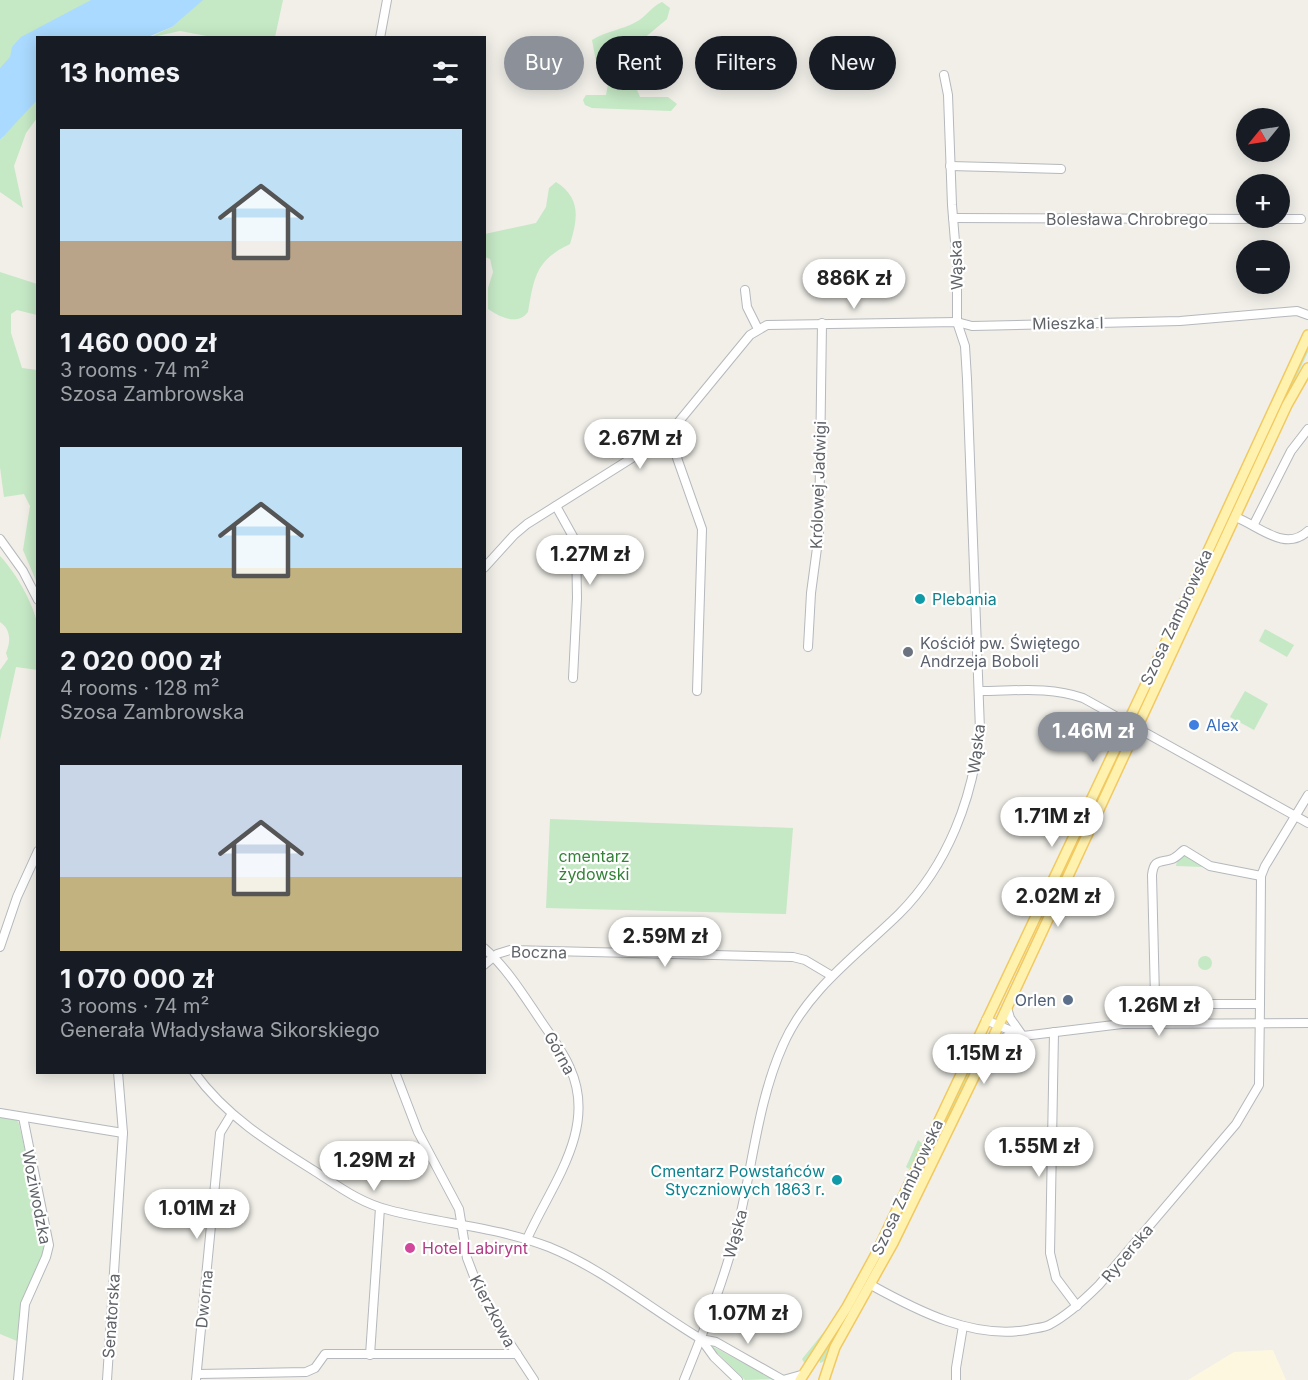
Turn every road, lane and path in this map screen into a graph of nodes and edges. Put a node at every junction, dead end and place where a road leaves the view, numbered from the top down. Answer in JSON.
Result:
{"nodes":[{"id":1,"x":387,"y":0,"type":"edge"},
{"id":2,"x":380,"y":36,"type":"edge"},
{"id":3,"x":944,"y":75,"type":"dead end"},
{"id":4,"x":950,"y":166,"type":"junction"},
{"id":5,"x":1061,"y":169,"type":"dead end"},
{"id":6,"x":953,"y":218,"type":"junction"},
{"id":7,"x":1301,"y":219,"type":"dead end"},
{"id":8,"x":745,"y":290,"type":"dead end"},
{"id":9,"x":1308,"y":315,"type":"edge"},
{"id":10,"x":957,"y":322,"type":"junction"},
{"id":11,"x":822,"y":323,"type":"junction"},
{"id":12,"x":758,"y":329,"type":"junction"},
{"id":13,"x":1308,"y":335,"type":"edge"},
{"id":14,"x":1308,"y":368,"type":"edge"},
{"id":15,"x":1308,"y":429,"type":"edge"},
{"id":16,"x":667,"y":436,"type":"junction"},
{"id":17,"x":556,"y":506,"type":"junction"},
{"id":18,"x":1235,"y":517,"type":"junction"},
{"id":19,"x":1254,"y":524,"type":"junction"},
{"id":20,"x":1308,"y":531,"type":"edge"},
{"id":21,"x":0,"y":539,"type":"edge"},
{"id":22,"x":486,"y":566,"type":"edge"},
{"id":23,"x":36,"y":596,"type":"edge"},
{"id":24,"x":808,"y":647,"type":"dead end"},
{"id":25,"x":573,"y":678,"type":"dead end"},
{"id":26,"x":696,"y":691,"type":"dead end"},
{"id":27,"x":979,"y":691,"type":"junction"},
{"id":28,"x":1128,"y":722,"type":"junction"},
{"id":29,"x":1137,"y":728,"type":"junction"},
{"id":30,"x":1308,"y":795,"type":"edge"},
{"id":31,"x":1294,"y":816,"type":"junction"},
{"id":32,"x":1308,"y":824,"type":"edge"},
{"id":33,"x":36,"y":854,"type":"edge"},
{"id":34,"x":1261,"y":876,"type":"junction"},
{"id":35,"x":1026,"y":936,"type":"junction"},
{"id":36,"x":1038,"y":941,"type":"junction"},
{"id":37,"x":0,"y":947,"type":"edge"},
{"id":38,"x":486,"y":950,"type":"edge"},
{"id":39,"x":494,"y":956,"type":"junction"},
{"id":40,"x":486,"y":963,"type":"edge"},
{"id":41,"x":832,"y":976,"type":"junction"},
{"id":42,"x":1260,"y":1004,"type":"junction"},
{"id":43,"x":1007,"y":1008,"type":"junction"},
{"id":44,"x":986,"y":1020,"type":"junction"},
{"id":45,"x":1260,"y":1023,"type":"junction"},
{"id":46,"x":1308,"y":1023,"type":"edge"},
{"id":47,"x":998,"y":1027,"type":"junction"},
{"id":48,"x":1054,"y":1032,"type":"junction"},
{"id":49,"x":1013,"y":1034,"type":"junction"},
{"id":50,"x":1023,"y":1036,"type":"junction"},
{"id":51,"x":990,"y":1044,"type":"junction"},
{"id":52,"x":118,"y":1074,"type":"edge"},
{"id":53,"x":195,"y":1074,"type":"edge"},
{"id":54,"x":396,"y":1074,"type":"edge"},
{"id":55,"x":0,"y":1113,"type":"edge"},
{"id":56,"x":231,"y":1114,"type":"junction"},
{"id":57,"x":23,"y":1117,"type":"junction"},
{"id":58,"x":123,"y":1133,"type":"junction"},
{"id":59,"x":380,"y":1208,"type":"junction"},
{"id":60,"x":464,"y":1226,"type":"junction"},
{"id":61,"x":527,"y":1239,"type":"junction"},
{"id":62,"x":872,"y":1285,"type":"junction"},
{"id":63,"x":1077,"y":1306,"type":"junction"},
{"id":64,"x":963,"y":1326,"type":"junction"},
{"id":65,"x":701,"y":1339,"type":"junction"},
{"id":66,"x":517,"y":1354,"type":"junction"},
{"id":67,"x":370,"y":1355,"type":"junction"},
{"id":68,"x":812,"y":1360,"type":"junction"},
{"id":69,"x":826,"y":1368,"type":"junction"},
{"id":70,"x":196,"y":1377,"type":"edge"},
{"id":71,"x":801,"y":1378,"type":"edge"},
{"id":72,"x":18,"y":1380,"type":"edge"},
{"id":73,"x":107,"y":1380,"type":"edge"},
{"id":74,"x":534,"y":1380,"type":"edge"},
{"id":75,"x":684,"y":1380,"type":"edge"},
{"id":76,"x":738,"y":1380,"type":"edge"},
{"id":77,"x":783,"y":1380,"type":"edge"},
{"id":78,"x":824,"y":1380,"type":"edge"},
{"id":79,"x":956,"y":1380,"type":"edge"}],
"edges":[{"from":1,"to":2,"type":"street"},
{"from":3,"to":4,"type":"street","name":"Wąska"},
{"from":4,"to":5,"type":"street"},
{"from":4,"to":6,"type":"street","name":"Wąska"},
{"from":6,"to":7,"type":"street","name":"Bolesława Chrobrego"},
{"from":6,"to":10,"type":"street","name":"Wąska"},
{"from":8,"to":12,"type":"street"},
{"from":9,"to":10,"type":"street","name":"Mieszka I"},
{"from":10,"to":11,"type":"street","name":"Mieszka I"},
{"from":10,"to":27,"type":"street","name":"Wąska"},
{"from":11,"to":12,"type":"street","name":"Mieszka I"},
{"from":11,"to":24,"type":"street","name":"Królowej Jadwigi"},
{"from":12,"to":16,"type":"street"},
{"from":13,"to":28,"type":"main road","name":"Szosa Zambrowska"},
{"from":14,"to":18,"type":"main road","name":"Szosa Zambrowska"},
{"from":15,"to":19,"type":"street"},
{"from":16,"to":17,"type":"street"},
{"from":16,"to":26,"type":"street"},
{"from":17,"to":22,"type":"street"},
{"from":17,"to":25,"type":"street"},
{"from":18,"to":19,"type":"street"},
{"from":18,"to":29,"type":"main road","name":"Szosa Zambrowska"},
{"from":19,"to":20,"type":"street"},
{"from":21,"to":23,"type":"street"},
{"from":27,"to":28,"type":"street"},
{"from":27,"to":41,"type":"street","name":"Wąska"},
{"from":28,"to":29,"type":"street"},
{"from":28,"to":35,"type":"main road","name":"Szosa Zambrowska"},
{"from":29,"to":31,"type":"street"},
{"from":29,"to":36,"type":"main road","name":"Szosa Zambrowska"},
{"from":30,"to":31,"type":"street","name":"Rycerska"},
{"from":31,"to":32,"type":"street"},
{"from":31,"to":34,"type":"street","name":"Rycerska"},
{"from":33,"to":37,"type":"street"},
{"from":34,"to":42,"type":"street","name":"Rycerska"},
{"from":34,"to":42,"type":"street"},
{"from":35,"to":36,"type":"main road"},
{"from":35,"to":44,"type":"main road","name":"Szosa Zambrowska"},
{"from":36,"to":43,"type":"main road","name":"Szosa Zambrowska"},
{"from":38,"to":39,"type":"street","name":"Górna"},
{"from":39,"to":40,"type":"street"},
{"from":39,"to":41,"type":"street","name":"Boczna"},
{"from":39,"to":61,"type":"street","name":"Górna"},
{"from":41,"to":65,"type":"street","name":"Wąska"},
{"from":42,"to":45,"type":"street","name":"Rycerska"},
{"from":43,"to":47,"type":"main road","name":"Szosa Zambrowska"},
{"from":43,"to":50,"type":"street"},
{"from":44,"to":47,"type":"street"},
{"from":44,"to":68,"type":"main road","name":"Szosa Zambrowska"},
{"from":45,"to":46,"type":"street"},
{"from":45,"to":48,"type":"street"},
{"from":45,"to":63,"type":"street","name":"Rycerska"},
{"from":47,"to":49,"type":"street"},
{"from":47,"to":51,"type":"main road","name":"Szosa Zambrowska"},
{"from":48,"to":50,"type":"street"},
{"from":48,"to":63,"type":"street"},
{"from":49,"to":50,"type":"street"},
{"from":49,"to":51,"type":"street"},
{"from":51,"to":62,"type":"main road","name":"Szosa Zambrowska"},
{"from":52,"to":58,"type":"street","name":"Senatorska"},
{"from":53,"to":56,"type":"street"},
{"from":54,"to":60,"type":"street","name":"Kierzkowa"},
{"from":55,"to":57,"type":"street"},
{"from":56,"to":59,"type":"street"},
{"from":56,"to":70,"type":"street","name":"Dworna"},
{"from":57,"to":58,"type":"street"},
{"from":57,"to":72,"type":"street","name":"Woziwodzka"},
{"from":58,"to":73,"type":"street","name":"Senatorska"},
{"from":59,"to":60,"type":"street"},
{"from":59,"to":67,"type":"street"},
{"from":60,"to":61,"type":"street"},
{"from":60,"to":66,"type":"street","name":"Kierzkowa"},
{"from":61,"to":65,"type":"street"},
{"from":62,"to":64,"type":"street","name":"Rycerska"},
{"from":62,"to":69,"type":"main road","name":"Szosa Zambrowska"},
{"from":63,"to":64,"type":"street","name":"Rycerska"},
{"from":64,"to":79,"type":"street"},
{"from":65,"to":75,"type":"street","name":"Wąska"},
{"from":65,"to":76,"type":"street"},
{"from":65,"to":77,"type":"street"},
{"from":66,"to":67,"type":"street"},
{"from":66,"to":74,"type":"street","name":"Kierzkowa"},
{"from":67,"to":70,"type":"street"},
{"from":68,"to":69,"type":"main road"},
{"from":68,"to":71,"type":"main road","name":"Szosa Zambrowska"},
{"from":69,"to":78,"type":"main road","name":"Szosa Zambrowska"},
{"from":71,"to":77,"type":"street"}]}
